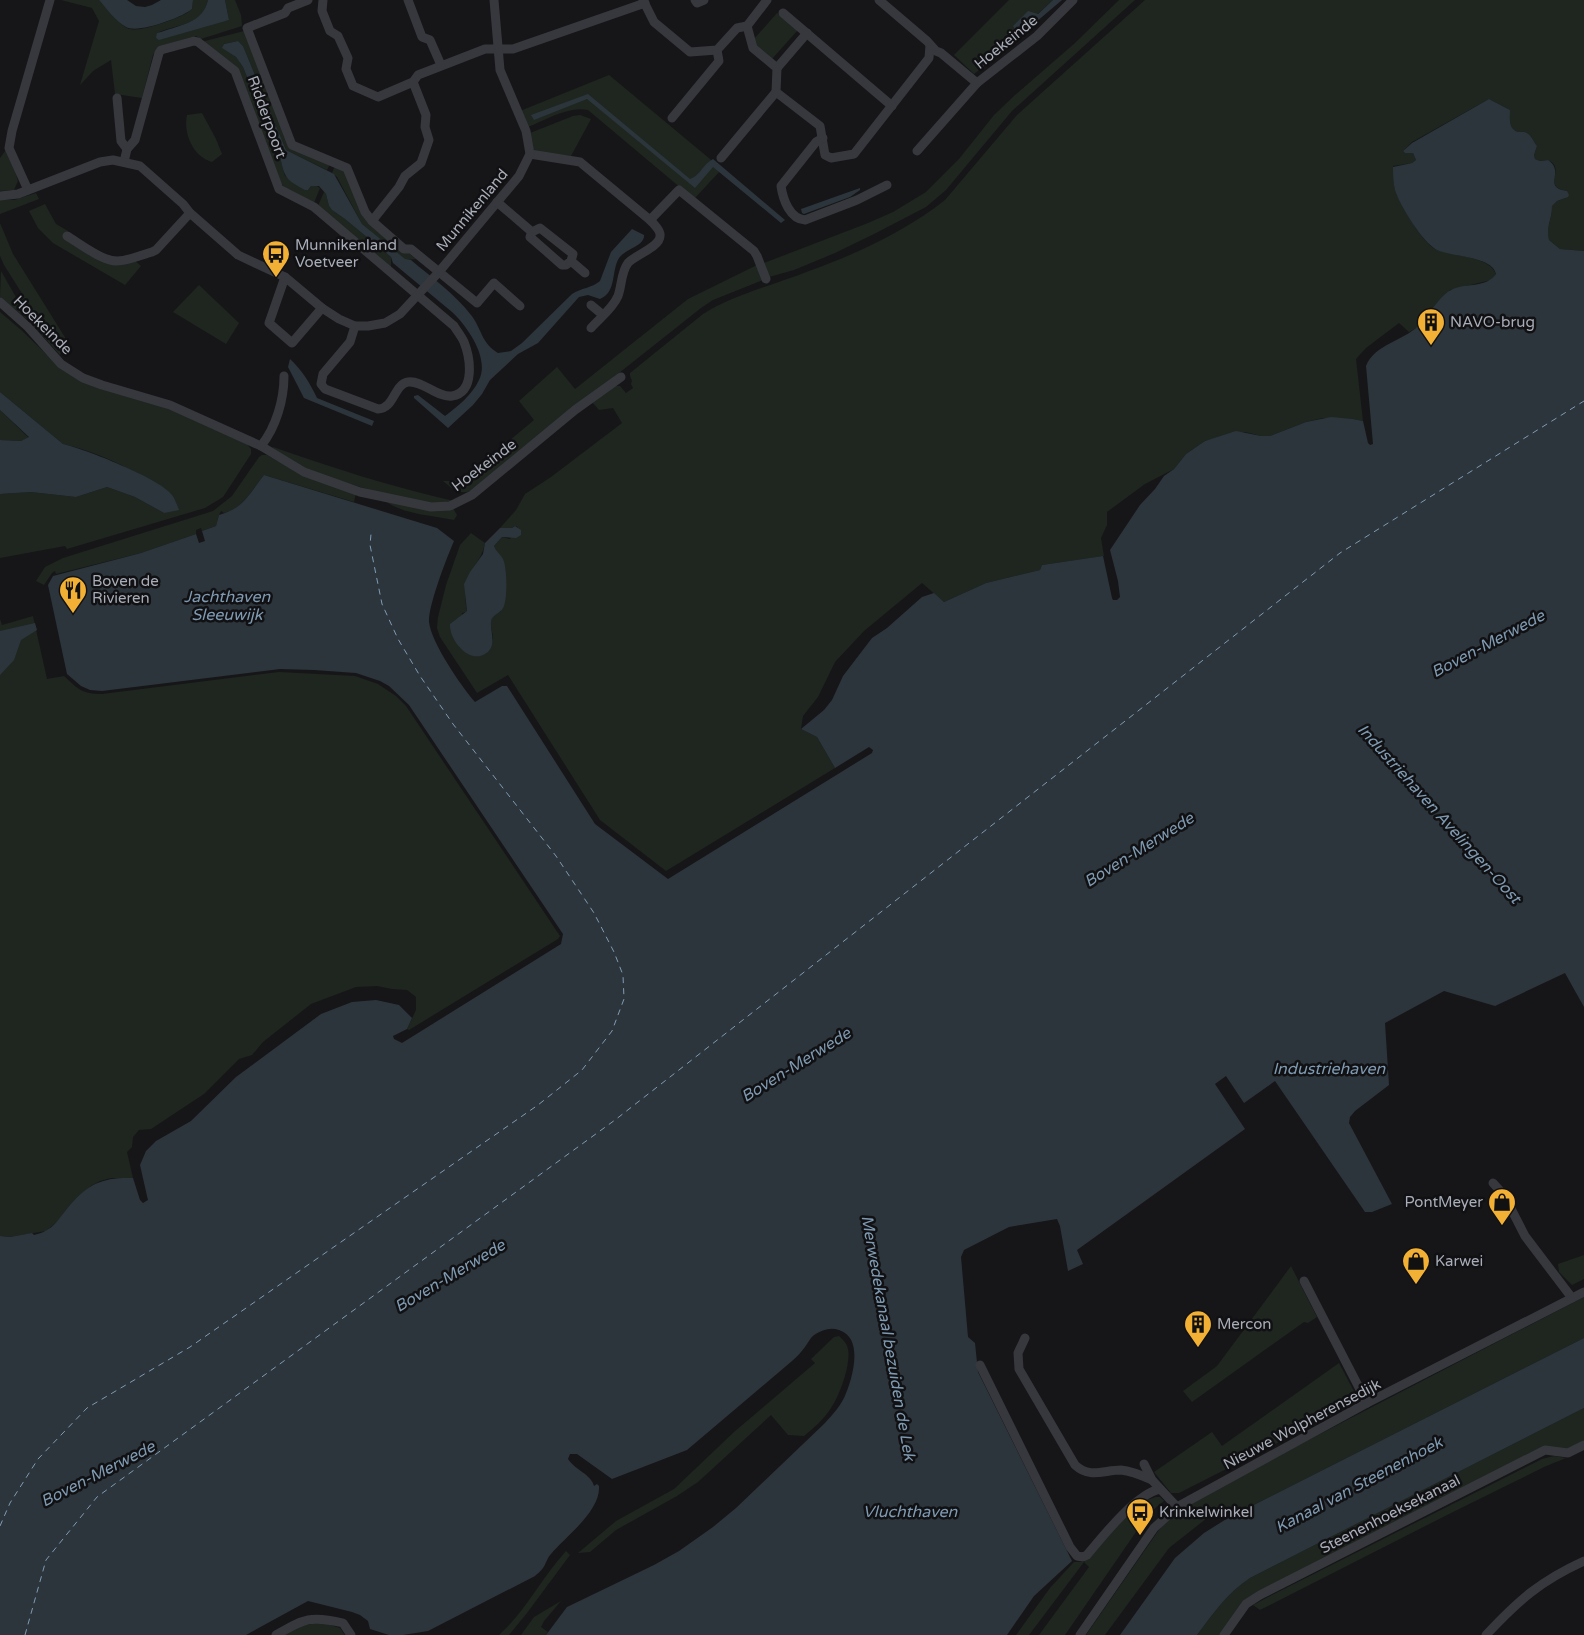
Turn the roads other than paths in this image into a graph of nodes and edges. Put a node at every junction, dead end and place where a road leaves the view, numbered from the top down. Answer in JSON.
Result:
{"nodes":[{"id":1,"x":50,"y":0,"type":"edge"},
{"id":2,"x":308,"y":0,"type":"edge"},
{"id":3,"x":323,"y":0,"type":"edge"},
{"id":4,"x":408,"y":0,"type":"edge"},
{"id":5,"x":494,"y":0,"type":"edge"},
{"id":6,"x":694,"y":0,"type":"edge"},
{"id":7,"x":704,"y":0,"type":"edge"},
{"id":8,"x":767,"y":0,"type":"edge"},
{"id":9,"x":1073,"y":0,"type":"edge"},
{"id":10,"x":883,"y":1,"type":"edge"},
{"id":11,"x":644,"y":2,"type":"edge"},
{"id":12,"x":783,"y":13,"type":"dead end"},
{"id":13,"x":747,"y":26,"type":"junction"},
{"id":14,"x":807,"y":33,"type":"junction"},
{"id":15,"x":930,"y":45,"type":"junction"},
{"id":16,"x":498,"y":50,"type":"junction"},
{"id":17,"x":717,"y":50,"type":"junction"},
{"id":18,"x":441,"y":65,"type":"junction"},
{"id":19,"x":777,"y":68,"type":"junction"},
{"id":20,"x":413,"y":82,"type":"junction"},
{"id":21,"x":976,"y":83,"type":"junction"},
{"id":22,"x":776,"y":92,"type":"junction"},
{"id":23,"x":117,"y":98,"type":"dead end"},
{"id":24,"x":892,"y":106,"type":"junction"},
{"id":25,"x":672,"y":118,"type":"dead end"},
{"id":26,"x":823,"y":138,"type":"junction"},
{"id":27,"x":126,"y":149,"type":"junction"},
{"id":28,"x":917,"y":151,"type":"dead end"},
{"id":29,"x":530,"y":154,"type":"junction"},
{"id":30,"x":721,"y":158,"type":"dead end"},
{"id":31,"x":124,"y":162,"type":"junction"},
{"id":32,"x":887,"y":185,"type":"dead end"},
{"id":33,"x":28,"y":190,"type":"junction"},
{"id":34,"x":0,"y":196,"type":"edge"},
{"id":35,"x":497,"y":202,"type":"junction"},
{"id":36,"x":190,"y":213,"type":"junction"},
{"id":37,"x":650,"y":220,"type":"junction"},
{"id":38,"x":372,"y":221,"type":"junction"},
{"id":39,"x":532,"y":232,"type":"junction"},
{"id":40,"x":67,"y":236,"type":"dead end"},
{"id":41,"x":571,"y":261,"type":"junction"},
{"id":42,"x":585,"y":273,"type":"dead end"},
{"id":43,"x":436,"y":275,"type":"junction"},
{"id":44,"x":285,"y":277,"type":"junction"},
{"id":45,"x":766,"y":279,"type":"dead end"},
{"id":46,"x":419,"y":293,"type":"junction"},
{"id":47,"x":0,"y":302,"type":"edge"},
{"id":48,"x":591,"y":304,"type":"dead end"},
{"id":49,"x":520,"y":306,"type":"dead end"},
{"id":50,"x":322,"y":308,"type":"junction"},
{"id":51,"x":603,"y":315,"type":"junction"},
{"id":52,"x":355,"y":326,"type":"junction"},
{"id":53,"x":591,"y":328,"type":"dead end"},
{"id":54,"x":284,"y":376,"type":"dead end"},
{"id":55,"x":621,"y":377,"type":"dead end"},
{"id":56,"x":261,"y":446,"type":"junction"},
{"id":57,"x":1493,"y":1183,"type":"dead end"},
{"id":58,"x":1304,"y":1282,"type":"dead end"},
{"id":59,"x":1584,"y":1292,"type":"edge"},
{"id":60,"x":1572,"y":1298,"type":"junction"},
{"id":61,"x":1025,"y":1338,"type":"dead end"},
{"id":62,"x":980,"y":1365,"type":"dead end"},
{"id":63,"x":1367,"y":1403,"type":"junction"},
{"id":64,"x":1584,"y":1445,"type":"edge"},
{"id":65,"x":1144,"y":1464,"type":"dead end"},
{"id":66,"x":1152,"y":1480,"type":"junction"},
{"id":67,"x":1160,"y":1489,"type":"junction"},
{"id":68,"x":1177,"y":1507,"type":"junction"},
{"id":69,"x":1584,"y":1561,"type":"edge"},
{"id":70,"x":276,"y":1635,"type":"edge"},
{"id":71,"x":351,"y":1635,"type":"edge"},
{"id":72,"x":1080,"y":1635,"type":"edge"},
{"id":73,"x":1224,"y":1635,"type":"edge"},
{"id":74,"x":1486,"y":1635,"type":"edge"}],
"edges":[{"from":1,"to":33,"type":"street"},
{"from":2,"to":38,"type":"street"},
{"from":3,"to":20,"type":"street"},
{"from":4,"to":18,"type":"street"},
{"from":5,"to":16,"type":"street"},
{"from":6,"to":7,"type":"street"},
{"from":8,"to":13,"type":"street"},
{"from":9,"to":21,"type":"street","name":"Hoekeinde"},
{"from":10,"to":15,"type":"street","name":"Hoekeinde"},
{"from":11,"to":16,"type":"street"},
{"from":11,"to":17,"type":"street"},
{"from":12,"to":14,"type":"street"},
{"from":13,"to":17,"type":"street"},
{"from":13,"to":19,"type":"street"},
{"from":14,"to":19,"type":"street"},
{"from":14,"to":24,"type":"street"},
{"from":15,"to":21,"type":"street","name":"Hoekeinde"},
{"from":15,"to":24,"type":"street"},
{"from":16,"to":18,"type":"street"},
{"from":16,"to":29,"type":"street"},
{"from":17,"to":25,"type":"street"},
{"from":18,"to":20,"type":"street"},
{"from":19,"to":22,"type":"street"},
{"from":20,"to":38,"type":"street"},
{"from":21,"to":28,"type":"street","name":"Hoekeinde"},
{"from":22,"to":26,"type":"street"},
{"from":22,"to":30,"type":"street"},
{"from":23,"to":27,"type":"street","name":"Ridderpoort"},
{"from":24,"to":26,"type":"street"},
{"from":26,"to":32,"type":"street"},
{"from":27,"to":31,"type":"street","name":"Ridderpoort"},
{"from":27,"to":46,"type":"street","name":"Ridderpoort"},
{"from":29,"to":35,"type":"street","name":"Munnikenland"},
{"from":29,"to":37,"type":"street"},
{"from":31,"to":33,"type":"street"},
{"from":31,"to":36,"type":"street"},
{"from":33,"to":34,"type":"street"},
{"from":35,"to":39,"type":"street"},
{"from":35,"to":43,"type":"street","name":"Munnikenland"},
{"from":36,"to":40,"type":"street"},
{"from":36,"to":44,"type":"street"},
{"from":37,"to":45,"type":"street"},
{"from":37,"to":51,"type":"street"},
{"from":38,"to":43,"type":"street"},
{"from":39,"to":41,"type":"street"},
{"from":39,"to":41,"type":"street"},
{"from":41,"to":42,"type":"street"},
{"from":43,"to":46,"type":"street","name":"Munnikenland"},
{"from":43,"to":49,"type":"street"},
{"from":44,"to":50,"type":"street"},
{"from":44,"to":50,"type":"street"},
{"from":46,"to":52,"type":"street","name":"Munnikenland"},
{"from":46,"to":52,"type":"street"},
{"from":47,"to":56,"type":"street","name":"Hoekeinde"},
{"from":48,"to":51,"type":"street"},
{"from":50,"to":52,"type":"street"},
{"from":51,"to":53,"type":"street"},
{"from":54,"to":56,"type":"street"},
{"from":55,"to":56,"type":"street","name":"Hoekeinde"},
{"from":57,"to":60,"type":"street"},
{"from":58,"to":63,"type":"street"},
{"from":59,"to":60,"type":"street","name":"Nieuwe Wolpherensedijk"},
{"from":60,"to":63,"type":"street","name":"Nieuwe Wolpherensedijk"},
{"from":61,"to":66,"type":"street"},
{"from":62,"to":67,"type":"street"},
{"from":63,"to":68,"type":"street","name":"Nieuwe Wolpherensedijk"},
{"from":64,"to":73,"type":"street","name":"Steenenhoeksekanaal"},
{"from":65,"to":66,"type":"street"},
{"from":66,"to":67,"type":"street"},
{"from":67,"to":68,"type":"street"},
{"from":68,"to":72,"type":"street","name":"Nieuwe Wolpherensedijk"},
{"from":69,"to":74,"type":"street"},
{"from":70,"to":71,"type":"street"}]}
